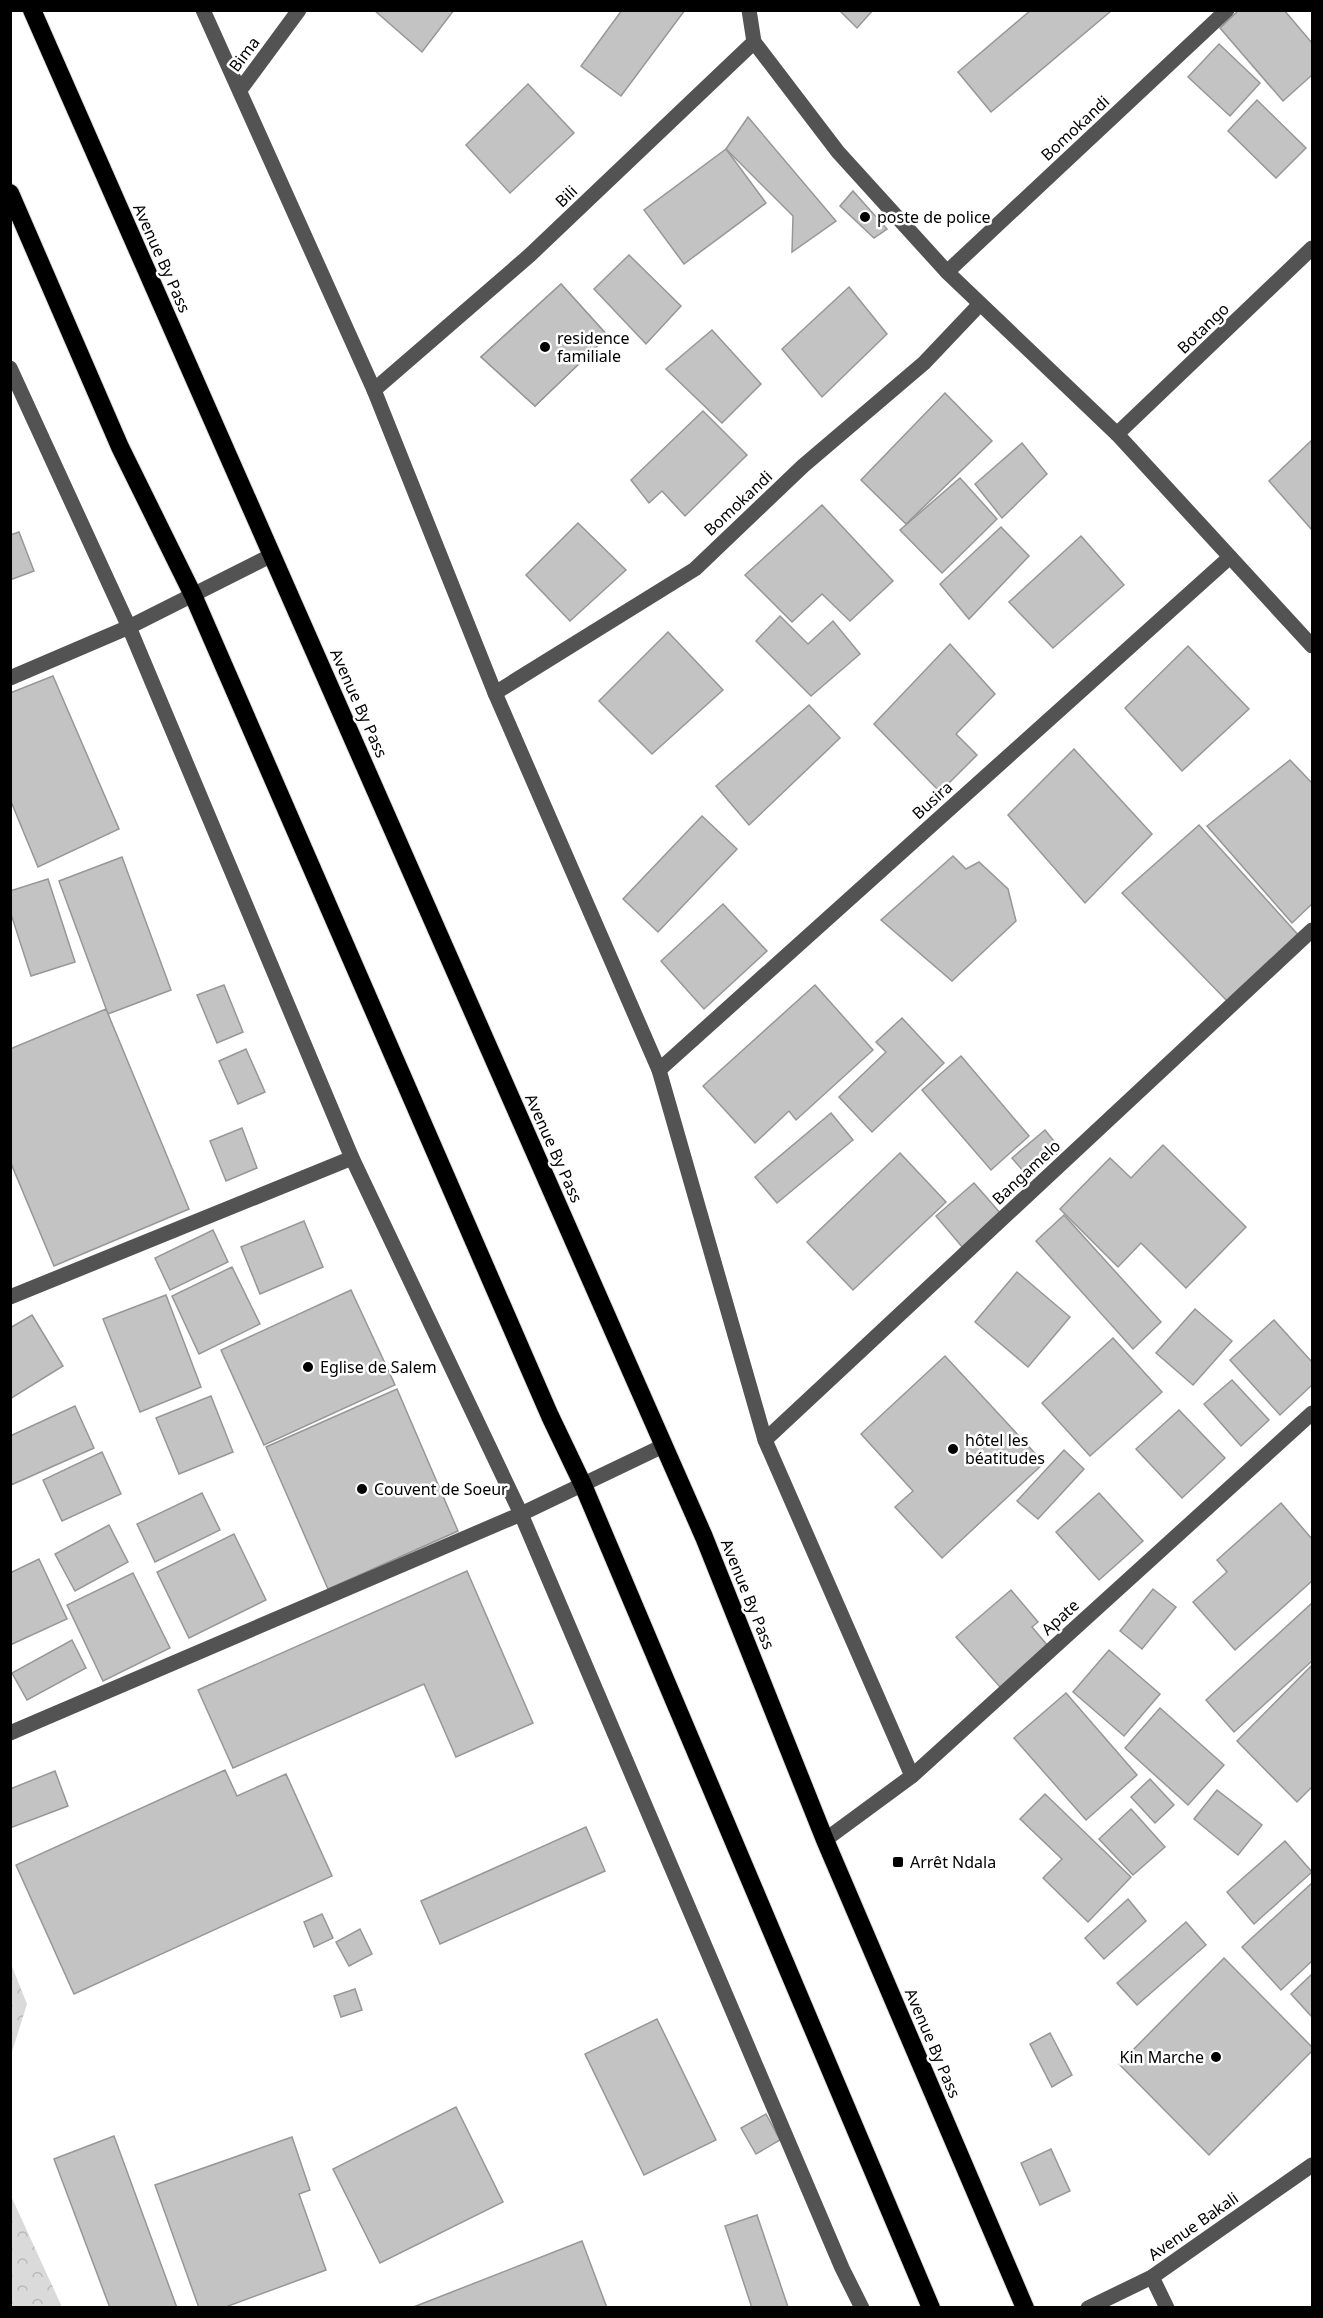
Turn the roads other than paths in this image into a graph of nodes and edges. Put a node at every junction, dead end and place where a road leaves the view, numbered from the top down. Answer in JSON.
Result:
{"nodes":[{"id":1,"x":32,"y":10,"type":"edge"},
{"id":2,"x":203,"y":10,"type":"edge"},
{"id":3,"x":299,"y":10,"type":"edge"},
{"id":4,"x":749,"y":10,"type":"edge"},
{"id":5,"x":1227,"y":10,"type":"edge"},
{"id":6,"x":754,"y":42,"type":"junction"},
{"id":7,"x":240,"y":90,"type":"junction"},
{"id":8,"x":10,"y":193,"type":"edge"},
{"id":9,"x":1312,"y":248,"type":"edge"},
{"id":10,"x":947,"y":272,"type":"junction"},
{"id":11,"x":980,"y":304,"type":"junction"},
{"id":12,"x":10,"y":368,"type":"edge"},
{"id":13,"x":374,"y":390,"type":"junction"},
{"id":14,"x":1117,"y":434,"type":"junction"},
{"id":15,"x":272,"y":555,"type":"junction"},
{"id":16,"x":1230,"y":557,"type":"junction"},
{"id":17,"x":193,"y":595,"type":"junction"},
{"id":18,"x":129,"y":627,"type":"junction"},
{"id":19,"x":1312,"y":646,"type":"edge"},
{"id":20,"x":10,"y":678,"type":"edge"},
{"id":21,"x":495,"y":693,"type":"junction"},
{"id":22,"x":1312,"y":930,"type":"edge"},
{"id":23,"x":659,"y":1070,"type":"junction"},
{"id":24,"x":352,"y":1158,"type":"junction"},
{"id":25,"x":10,"y":1297,"type":"edge"},
{"id":26,"x":1312,"y":1413,"type":"edge"},
{"id":27,"x":765,"y":1440,"type":"junction"},
{"id":28,"x":663,"y":1446,"type":"junction"},
{"id":29,"x":583,"y":1485,"type":"junction"},
{"id":30,"x":521,"y":1514,"type":"junction"},
{"id":31,"x":10,"y":1733,"type":"edge"},
{"id":32,"x":912,"y":1776,"type":"junction"},
{"id":33,"x":825,"y":1840,"type":"junction"},
{"id":34,"x":1312,"y":2165,"type":"edge"},
{"id":35,"x":1152,"y":2277,"type":"junction"},
{"id":36,"x":862,"y":2307,"type":"edge"},
{"id":37,"x":931,"y":2307,"type":"edge"},
{"id":38,"x":1025,"y":2307,"type":"edge"},
{"id":39,"x":1088,"y":2307,"type":"edge"},
{"id":40,"x":1167,"y":2307,"type":"edge"}],
"edges":[{"from":1,"to":15,"type":"highway","name":"Avenue By Pass"},
{"from":2,"to":7,"type":"street"},
{"from":3,"to":7,"type":"street","name":"Bima"},
{"from":4,"to":6,"type":"street"},
{"from":5,"to":10,"type":"street","name":"Bomokandi"},
{"from":6,"to":10,"type":"street"},
{"from":6,"to":13,"type":"street","name":"Bili"},
{"from":7,"to":13,"type":"street"},
{"from":8,"to":17,"type":"highway"},
{"from":9,"to":14,"type":"street","name":"Botango"},
{"from":10,"to":11,"type":"street"},
{"from":11,"to":14,"type":"street"},
{"from":11,"to":21,"type":"street","name":"Bomokandi"},
{"from":12,"to":18,"type":"street"},
{"from":13,"to":21,"type":"street"},
{"from":14,"to":16,"type":"street"},
{"from":15,"to":17,"type":"street"},
{"from":15,"to":28,"type":"highway","name":"Avenue By Pass"},
{"from":16,"to":19,"type":"street"},
{"from":16,"to":23,"type":"street","name":"Busira"},
{"from":17,"to":18,"type":"street"},
{"from":17,"to":29,"type":"highway"},
{"from":18,"to":20,"type":"street"},
{"from":18,"to":24,"type":"street"},
{"from":21,"to":23,"type":"street"},
{"from":22,"to":27,"type":"street","name":"Bangamelo"},
{"from":23,"to":27,"type":"street"},
{"from":24,"to":25,"type":"street"},
{"from":24,"to":30,"type":"street"},
{"from":26,"to":32,"type":"street","name":"Apate"},
{"from":27,"to":32,"type":"street"},
{"from":28,"to":29,"type":"street"},
{"from":28,"to":33,"type":"highway","name":"Avenue By Pass"},
{"from":29,"to":30,"type":"street"},
{"from":29,"to":37,"type":"highway"},
{"from":30,"to":31,"type":"street"},
{"from":30,"to":36,"type":"street"},
{"from":32,"to":33,"type":"street","name":"Apate"},
{"from":33,"to":38,"type":"highway","name":"Avenue By Pass"},
{"from":34,"to":35,"type":"street","name":"Avenue Bakali"},
{"from":35,"to":39,"type":"street","name":"Avenue Bakali"},
{"from":35,"to":40,"type":"street"}]}
